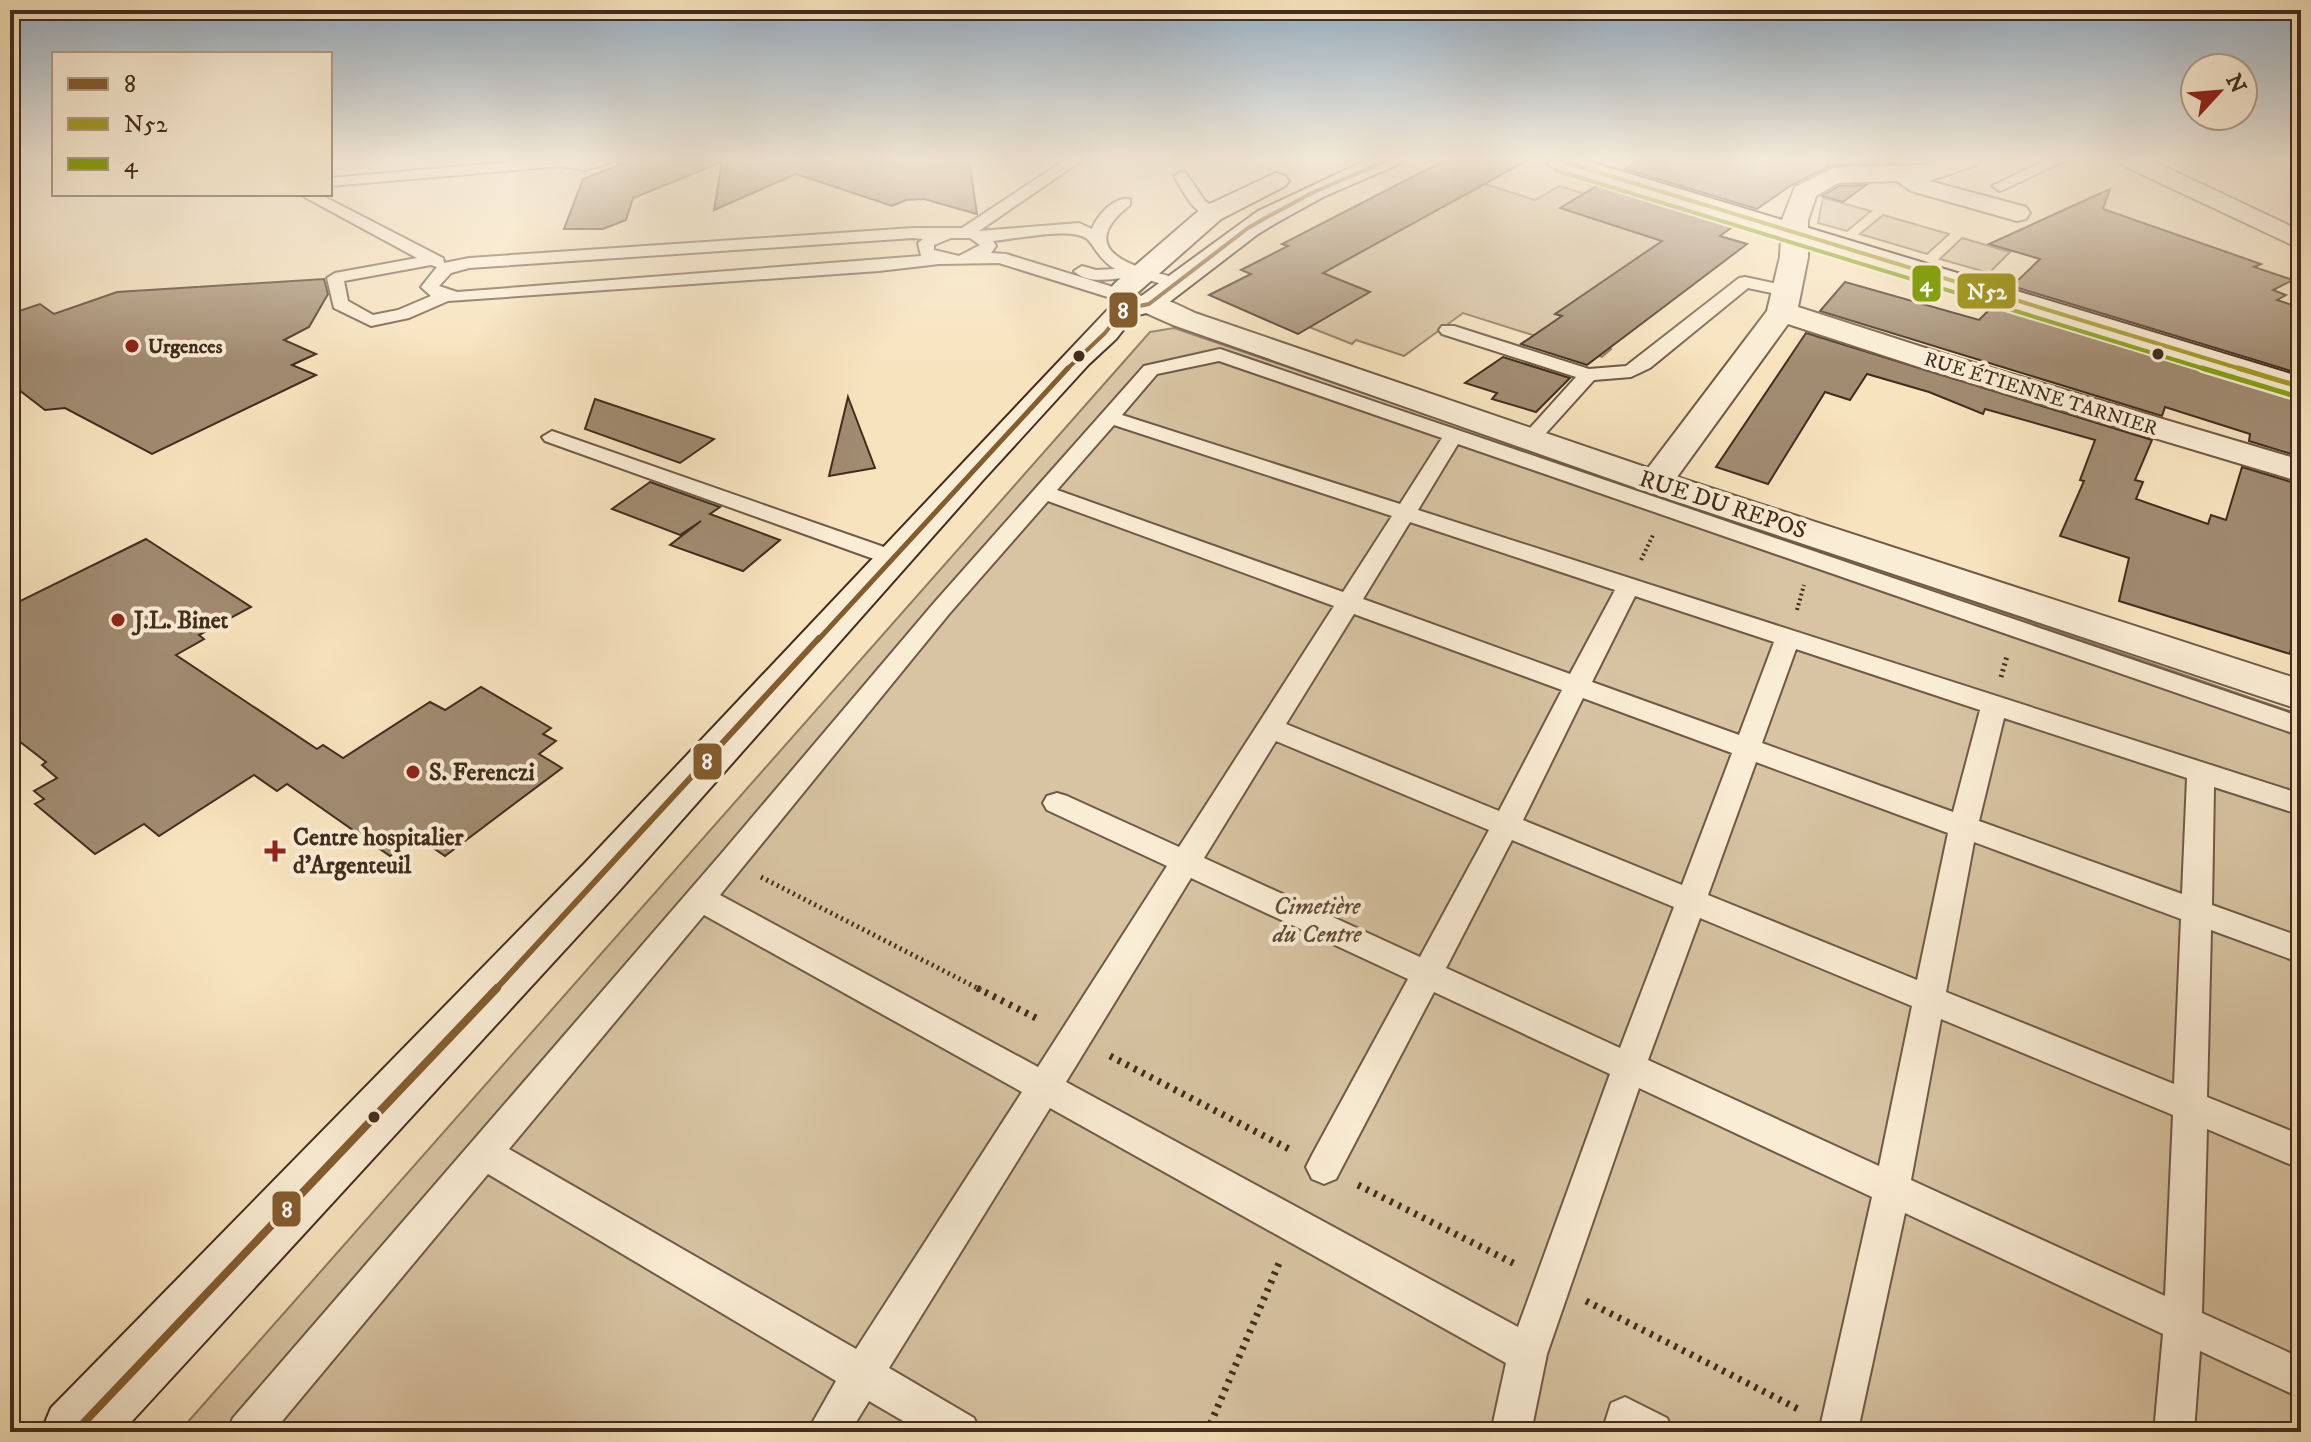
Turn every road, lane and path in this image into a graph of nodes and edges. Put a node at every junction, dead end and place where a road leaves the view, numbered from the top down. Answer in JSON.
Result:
{"nodes":[{"id":1,"x":371,"y":227,"type":"edge"},
{"id":2,"x":974,"y":227,"type":"edge"},
{"id":3,"x":1100,"y":227,"type":"edge"},
{"id":4,"x":1199,"y":227,"type":"edge"},
{"id":5,"x":1778,"y":227,"type":"edge"},
{"id":6,"x":1794,"y":227,"type":"edge"},
{"id":7,"x":2272,"y":227,"type":"edge"},
{"id":8,"x":1248,"y":228,"type":"edge"},
{"id":9,"x":1793,"y":232,"type":"junction"},
{"id":10,"x":965,"y":233,"type":"junction"},
{"id":11,"x":940,"y":235,"type":"junction"},
{"id":12,"x":1097,"y":238,"type":"junction"},
{"id":13,"x":985,"y":241,"type":"junction"},
{"id":14,"x":2301,"y":241,"type":"edge"},
{"id":15,"x":970,"y":258,"type":"junction"},
{"id":16,"x":938,"y":259,"type":"junction"},
{"id":17,"x":440,"y":263,"type":"junction"},
{"id":18,"x":1142,"y":293,"type":"junction"},
{"id":19,"x":447,"y":295,"type":"junction"},
{"id":20,"x":1784,"y":301,"type":"junction"},
{"id":21,"x":1448,"y":330,"type":"dead end"},
{"id":22,"x":1588,"y":375,"type":"junction"},
{"id":23,"x":2301,"y":387,"type":"edge"},
{"id":24,"x":1110,"y":417,"type":"junction"},
{"id":25,"x":1454,"y":435,"type":"junction"},
{"id":26,"x":552,"y":437,"type":"dead end"},
{"id":27,"x":1531,"y":438,"type":"junction"},
{"id":28,"x":2301,"y":471,"type":"edge"},
{"id":29,"x":1044,"y":492,"type":"junction"},
{"id":30,"x":1661,"y":495,"type":"junction"},
{"id":31,"x":1405,"y":513,"type":"junction"},
{"id":32,"x":893,"y":558,"type":"junction"},
{"id":33,"x":1812,"y":559,"type":"junction"},
{"id":34,"x":1628,"y":586,"type":"junction"},
{"id":35,"x":1348,"y":603,"type":"junction"},
{"id":36,"x":2014,"y":628,"type":"junction"},
{"id":37,"x":1788,"y":638,"type":"junction"},
{"id":38,"x":1577,"y":686,"type":"junction"},
{"id":39,"x":2301,"y":695,"type":"edge"},
{"id":40,"x":1994,"y":705,"type":"junction"},
{"id":41,"x":2301,"y":727,"type":"edge"},
{"id":42,"x":1270,"y":728,"type":"junction"},
{"id":43,"x":1746,"y":748,"type":"junction"},
{"id":44,"x":2201,"y":772,"type":"junction"},
{"id":45,"x":1057,"y":803,"type":"dead end"},
{"id":46,"x":2301,"y":805,"type":"edge"},
{"id":47,"x":1506,"y":825,"type":"junction"},
{"id":48,"x":1963,"y":827,"type":"junction"},
{"id":49,"x":1183,"y":862,"type":"junction"},
{"id":50,"x":700,"y":898,"type":"junction"},
{"id":51,"x":1691,"y":901,"type":"junction"},
{"id":52,"x":2197,"y":912,"type":"junction"},
{"id":53,"x":2301,"y":950,"type":"edge"},
{"id":54,"x":1427,"y":975,"type":"junction"},
{"id":55,"x":1930,"y":999,"type":"junction"},
{"id":56,"x":1629,"y":1068,"type":"junction"},
{"id":57,"x":1044,"y":1088,"type":"junction"},
{"id":58,"x":2191,"y":1107,"type":"junction"},
{"id":59,"x":2301,"y":1152,"type":"edge"},
{"id":60,"x":484,"y":1153,"type":"junction"},
{"id":61,"x":1324,"y":1167,"type":"dead end"},
{"id":62,"x":1892,"y":1189,"type":"junction"},
{"id":63,"x":1295,"y":1227,"type":"junction"},
{"id":64,"x":2183,"y":1323,"type":"junction"},
{"id":65,"x":1528,"y":1354,"type":"junction"},
{"id":66,"x":863,"y":1375,"type":"junction"},
{"id":67,"x":2301,"y":1378,"type":"edge"},
{"id":68,"x":1838,"y":1430,"type":"dead end"},
{"id":69,"x":75,"y":1432,"type":"edge"},
{"id":70,"x":247,"y":1432,"type":"edge"},
{"id":71,"x":827,"y":1432,"type":"edge"},
{"id":72,"x":960,"y":1432,"type":"edge"},
{"id":73,"x":1207,"y":1432,"type":"edge"},
{"id":74,"x":1511,"y":1432,"type":"edge"},
{"id":75,"x":1622,"y":1432,"type":"edge"},
{"id":76,"x":1653,"y":1432,"type":"edge"},
{"id":77,"x":2174,"y":1432,"type":"edge"}],
"edges":[{"from":1,"to":17,"type":"lane"},
{"from":2,"to":10,"type":"lane"},
{"from":3,"to":12,"type":"lane"},
{"from":4,"to":18,"type":"street"},
{"from":5,"to":9,"type":"street"},
{"from":6,"to":9,"type":"street"},
{"from":7,"to":14,"type":"street"},
{"from":8,"to":18,"type":"street"},
{"from":9,"to":20,"type":"street"},
{"from":9,"to":23,"type":"street"},
{"from":10,"to":11,"type":"lane"},
{"from":10,"to":13,"type":"lane"},
{"from":11,"to":16,"type":"lane"},
{"from":11,"to":17,"type":"lane"},
{"from":12,"to":13,"type":"lane"},
{"from":12,"to":18,"type":"lane"},
{"from":13,"to":15,"type":"lane"},
{"from":13,"to":18,"type":"lane"},
{"from":15,"to":16,"type":"lane"},
{"from":15,"to":18,"type":"lane"},
{"from":16,"to":19,"type":"lane"},
{"from":17,"to":19,"type":"lane"},
{"from":17,"to":19,"type":"lane"},
{"from":18,"to":27,"type":"street","name":"RUE DU REPOS"},
{"from":18,"to":32,"type":"street"},
{"from":20,"to":22,"type":"lane"},
{"from":20,"to":28,"type":"street","name":"RUE ÉTIENNE TARNIER"},
{"from":20,"to":30,"type":"street"},
{"from":21,"to":22,"type":"lane"},
{"from":22,"to":27,"type":"lane"},
{"from":24,"to":25,"type":"lane"},
{"from":24,"to":29,"type":"lane"},
{"from":24,"to":31,"type":"lane"},
{"from":25,"to":30,"type":"lane"},
{"from":25,"to":31,"type":"lane"},
{"from":26,"to":32,"type":"lane"},
{"from":27,"to":30,"type":"street","name":"RUE DU REPOS"},
{"from":29,"to":35,"type":"lane"},
{"from":29,"to":50,"type":"lane"},
{"from":30,"to":33,"type":"lane"},
{"from":30,"to":34,"type":"path"},
{"from":30,"to":39,"type":"street","name":"RUE DU REPOS"},
{"from":31,"to":34,"type":"lane"},
{"from":31,"to":35,"type":"lane"},
{"from":32,"to":69,"type":"street"},
{"from":33,"to":36,"type":"lane"},
{"from":33,"to":37,"type":"path"},
{"from":34,"to":37,"type":"lane"},
{"from":34,"to":38,"type":"lane"},
{"from":35,"to":38,"type":"lane"},
{"from":35,"to":42,"type":"lane"},
{"from":36,"to":40,"type":"path"},
{"from":36,"to":41,"type":"lane"},
{"from":37,"to":40,"type":"lane"},
{"from":37,"to":43,"type":"lane"},
{"from":38,"to":43,"type":"lane"},
{"from":38,"to":47,"type":"lane"},
{"from":40,"to":44,"type":"lane"},
{"from":40,"to":48,"type":"lane"},
{"from":42,"to":47,"type":"lane"},
{"from":42,"to":49,"type":"lane"},
{"from":43,"to":48,"type":"lane"},
{"from":43,"to":51,"type":"lane"},
{"from":44,"to":46,"type":"lane"},
{"from":44,"to":52,"type":"lane"},
{"from":45,"to":49,"type":"lane"},
{"from":47,"to":51,"type":"lane"},
{"from":47,"to":54,"type":"lane"},
{"from":48,"to":52,"type":"lane"},
{"from":48,"to":55,"type":"lane"},
{"from":49,"to":54,"type":"lane"},
{"from":49,"to":57,"type":"lane"},
{"from":50,"to":57,"type":"lane"},
{"from":50,"to":60,"type":"lane"},
{"from":51,"to":55,"type":"lane"},
{"from":51,"to":56,"type":"lane"},
{"from":52,"to":53,"type":"lane"},
{"from":52,"to":58,"type":"lane"},
{"from":54,"to":56,"type":"lane"},
{"from":54,"to":61,"type":"lane"},
{"from":55,"to":58,"type":"lane"},
{"from":55,"to":62,"type":"lane"},
{"from":56,"to":62,"type":"lane"},
{"from":56,"to":65,"type":"lane"},
{"from":57,"to":63,"type":"lane"},
{"from":57,"to":66,"type":"lane"},
{"from":58,"to":59,"type":"lane"},
{"from":58,"to":64,"type":"lane"},
{"from":60,"to":66,"type":"lane"},
{"from":60,"to":70,"type":"lane"},
{"from":62,"to":64,"type":"lane"},
{"from":62,"to":68,"type":"lane"},
{"from":63,"to":65,"type":"lane"},
{"from":63,"to":73,"type":"path"},
{"from":64,"to":67,"type":"lane"},
{"from":64,"to":77,"type":"lane"},
{"from":65,"to":74,"type":"lane"},
{"from":66,"to":71,"type":"lane"},
{"from":66,"to":72,"type":"lane"},
{"from":75,"to":76,"type":"lane"}]}
